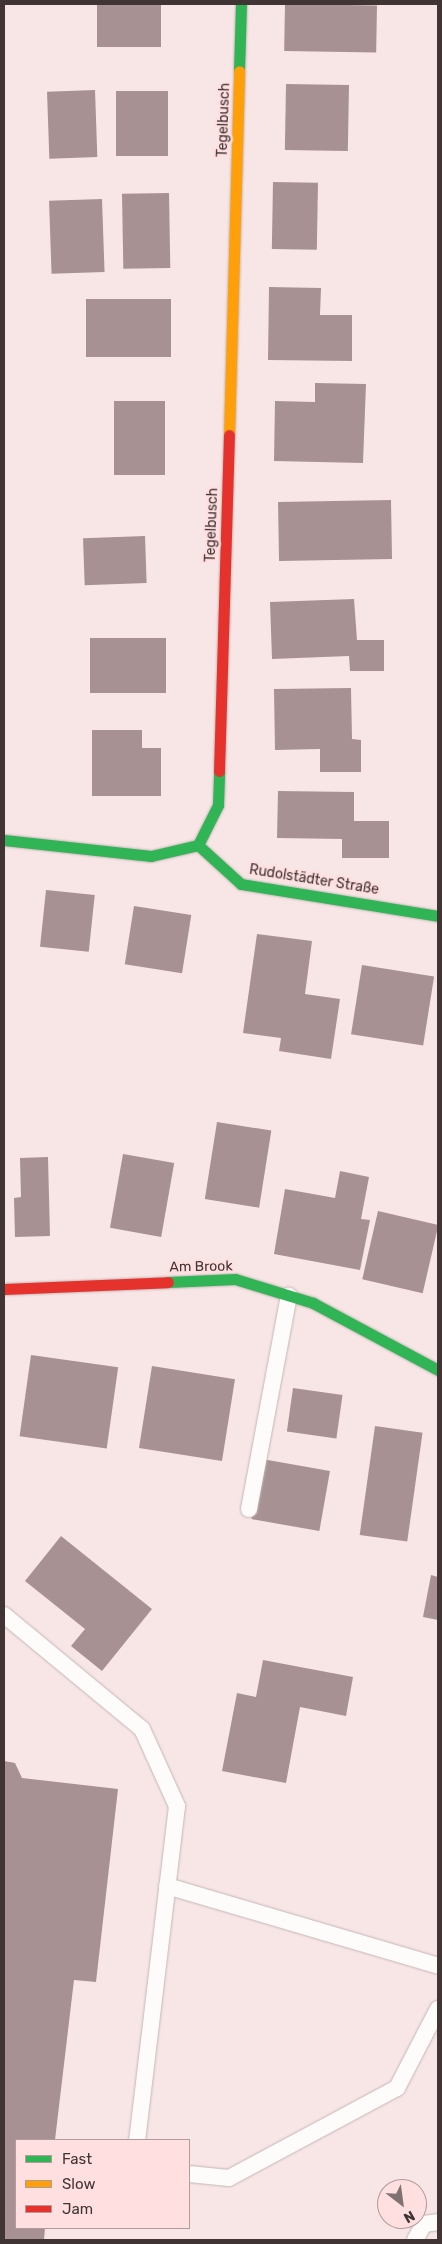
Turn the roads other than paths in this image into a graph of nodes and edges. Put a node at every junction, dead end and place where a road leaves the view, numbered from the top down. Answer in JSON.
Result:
{"nodes":[{"id":1,"x":241,"y":4,"type":"edge"},
{"id":2,"x":4,"y":840,"type":"edge"},
{"id":3,"x":198,"y":845,"type":"junction"},
{"id":4,"x":438,"y":916,"type":"edge"},
{"id":5,"x":4,"y":1289,"type":"edge"},
{"id":6,"x":288,"y":1296,"type":"junction"},
{"id":7,"x":438,"y":1370,"type":"edge"},
{"id":8,"x":250,"y":1509,"type":"dead end"},
{"id":9,"x":4,"y":1615,"type":"edge"},
{"id":10,"x":167,"y":1886,"type":"junction"},
{"id":11,"x":438,"y":1966,"type":"edge"},
{"id":12,"x":438,"y":2009,"type":"edge"},
{"id":13,"x":137,"y":2139,"type":"edge"},
{"id":14,"x":190,"y":2174,"type":"edge"},
{"id":15,"x":438,"y":2222,"type":"edge"},
{"id":16,"x":415,"y":2240,"type":"edge"}],
"edges":[{"from":1,"to":3,"type":"street","name":"Tegelbusch"},
{"from":2,"to":3,"type":"street"},
{"from":3,"to":4,"type":"street","name":"Rudolstädter Straße"},
{"from":5,"to":6,"type":"street","name":"Am Brook"},
{"from":6,"to":7,"type":"street","name":"Am Brook"},
{"from":6,"to":8,"type":"lane"},
{"from":9,"to":10,"type":"lane"},
{"from":10,"to":11,"type":"lane"},
{"from":10,"to":13,"type":"lane"},
{"from":12,"to":14,"type":"lane"},
{"from":15,"to":16,"type":"lane"}]}
